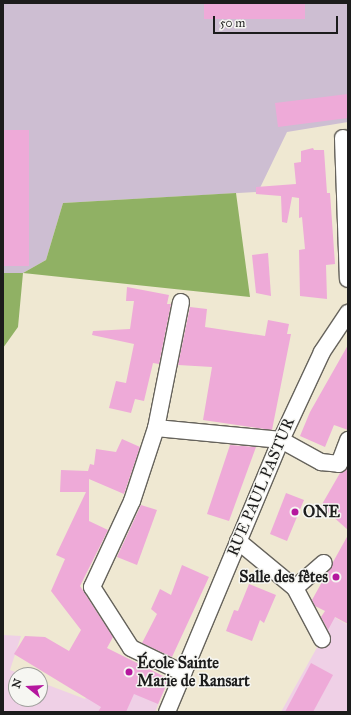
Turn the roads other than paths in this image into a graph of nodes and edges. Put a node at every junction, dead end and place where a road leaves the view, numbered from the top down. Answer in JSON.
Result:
{"nodes":[{"id":1,"x":343,"y":138,"type":"dead end"},
{"id":2,"x":348,"y":279,"type":"edge"},
{"id":3,"x":181,"y":302,"type":"dead end"},
{"id":4,"x":348,"y":313,"type":"edge"},
{"id":5,"x":156,"y":428,"type":"junction"},
{"id":6,"x":280,"y":440,"type":"junction"},
{"id":7,"x":348,"y":440,"type":"edge"},
{"id":8,"x":238,"y":542,"type":"junction"},
{"id":9,"x":324,"y":563,"type":"dead end"},
{"id":10,"x":295,"y":588,"type":"junction"},
{"id":11,"x":322,"y":639,"type":"dead end"},
{"id":12,"x":182,"y":673,"type":"junction"},
{"id":13,"x":168,"y":712,"type":"edge"}],
"edges":[{"from":1,"to":2,"type":"street"},
{"from":3,"to":5,"type":"street"},
{"from":4,"to":6,"type":"street","name":"RUE PAUL PASTUR"},
{"from":5,"to":6,"type":"street"},
{"from":5,"to":12,"type":"street"},
{"from":6,"to":7,"type":"street"},
{"from":6,"to":8,"type":"street","name":"RUE PAUL PASTUR"},
{"from":8,"to":10,"type":"street"},
{"from":8,"to":12,"type":"street","name":"RUE PAUL PASTUR"},
{"from":9,"to":10,"type":"street"},
{"from":10,"to":11,"type":"street"},
{"from":12,"to":13,"type":"street","name":"RUE PAUL PASTUR"}]}
